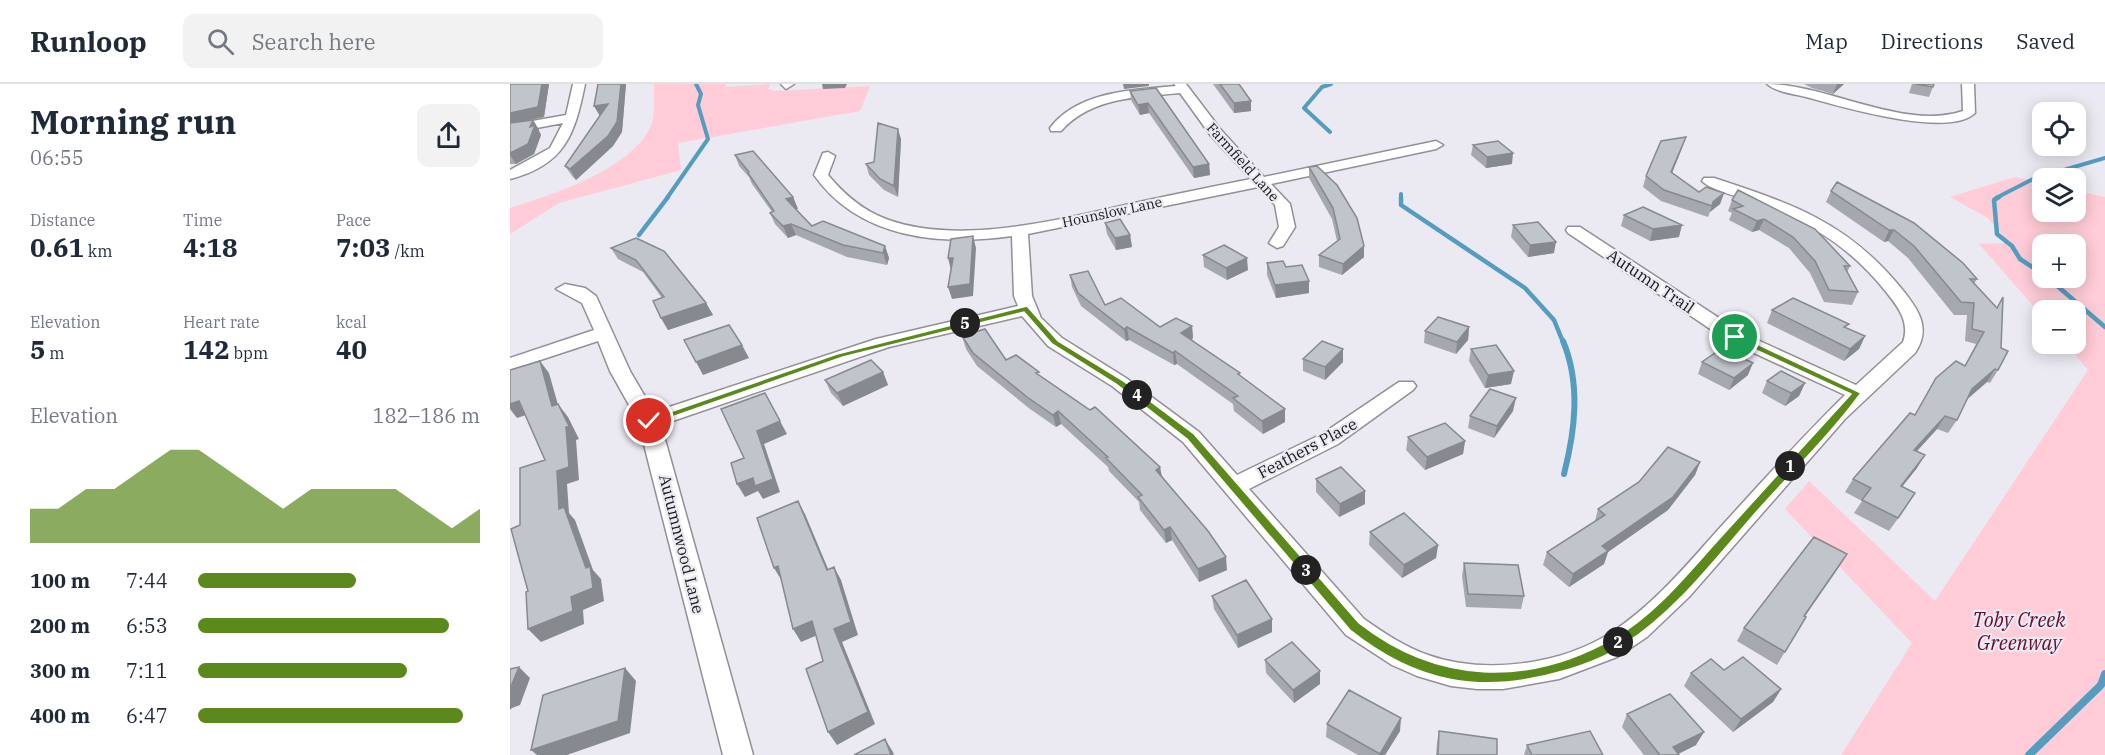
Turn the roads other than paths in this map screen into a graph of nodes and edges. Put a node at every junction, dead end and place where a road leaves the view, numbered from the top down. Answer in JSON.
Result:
{"nodes":[{"id":1,"x":579,"y":84,"type":"edge"},
{"id":2,"x":1773,"y":84,"type":"edge"},
{"id":3,"x":1968,"y":84,"type":"edge"},
{"id":4,"x":1182,"y":86,"type":"edge"},
{"id":5,"x":572,"y":118,"type":"junction"},
{"id":6,"x":1056,"y":128,"type":"dead end"},
{"id":7,"x":510,"y":129,"type":"edge"},
{"id":8,"x":1436,"y":145,"type":"dead end"},
{"id":9,"x":828,"y":156,"type":"dead end"},
{"id":10,"x":510,"y":175,"type":"edge"},
{"id":11,"x":1709,"y":181,"type":"dead end"},
{"id":12,"x":1261,"y":182,"type":"junction"},
{"id":13,"x":1020,"y":230,"type":"junction"},
{"id":14,"x":1574,"y":230,"type":"dead end"},
{"id":15,"x":1277,"y":243,"type":"dead end"},
{"id":16,"x":565,"y":290,"type":"dead end"},
{"id":17,"x":1027,"y":309,"type":"junction"},
{"id":18,"x":604,"y":333,"type":"junction"},
{"id":19,"x":510,"y":364,"type":"edge"},
{"id":20,"x":1406,"y":386,"type":"dead end"},
{"id":21,"x":1857,"y":393,"type":"junction"},
{"id":22,"x":649,"y":421,"type":"junction"},
{"id":23,"x":1235,"y":486,"type":"junction"},
{"id":24,"x":738,"y":755,"type":"edge"}],
"edges":[{"from":1,"to":5,"type":"street"},
{"from":2,"to":3,"type":"street"},
{"from":4,"to":6,"type":"street"},
{"from":4,"to":12,"type":"street","name":"Farmfield Lane"},
{"from":5,"to":7,"type":"street"},
{"from":5,"to":10,"type":"street"},
{"from":8,"to":12,"type":"street","name":"Hounslow Lane"},
{"from":9,"to":13,"type":"street","name":"Hounslow Lane"},
{"from":11,"to":21,"type":"street"},
{"from":12,"to":13,"type":"street","name":"Hounslow Lane"},
{"from":12,"to":15,"type":"street","name":"Farmfield Lane"},
{"from":13,"to":17,"type":"street"},
{"from":14,"to":21,"type":"street","name":"Autumn Trail"},
{"from":16,"to":18,"type":"street","name":"Autumnwood Lane"},
{"from":17,"to":22,"type":"street"},
{"from":17,"to":23,"type":"street"},
{"from":18,"to":19,"type":"street"},
{"from":18,"to":22,"type":"street","name":"Autumnwood Lane"},
{"from":20,"to":23,"type":"street","name":"Feathers Place"},
{"from":21,"to":23,"type":"street"},
{"from":22,"to":24,"type":"street","name":"Autumnwood Lane"}]}
